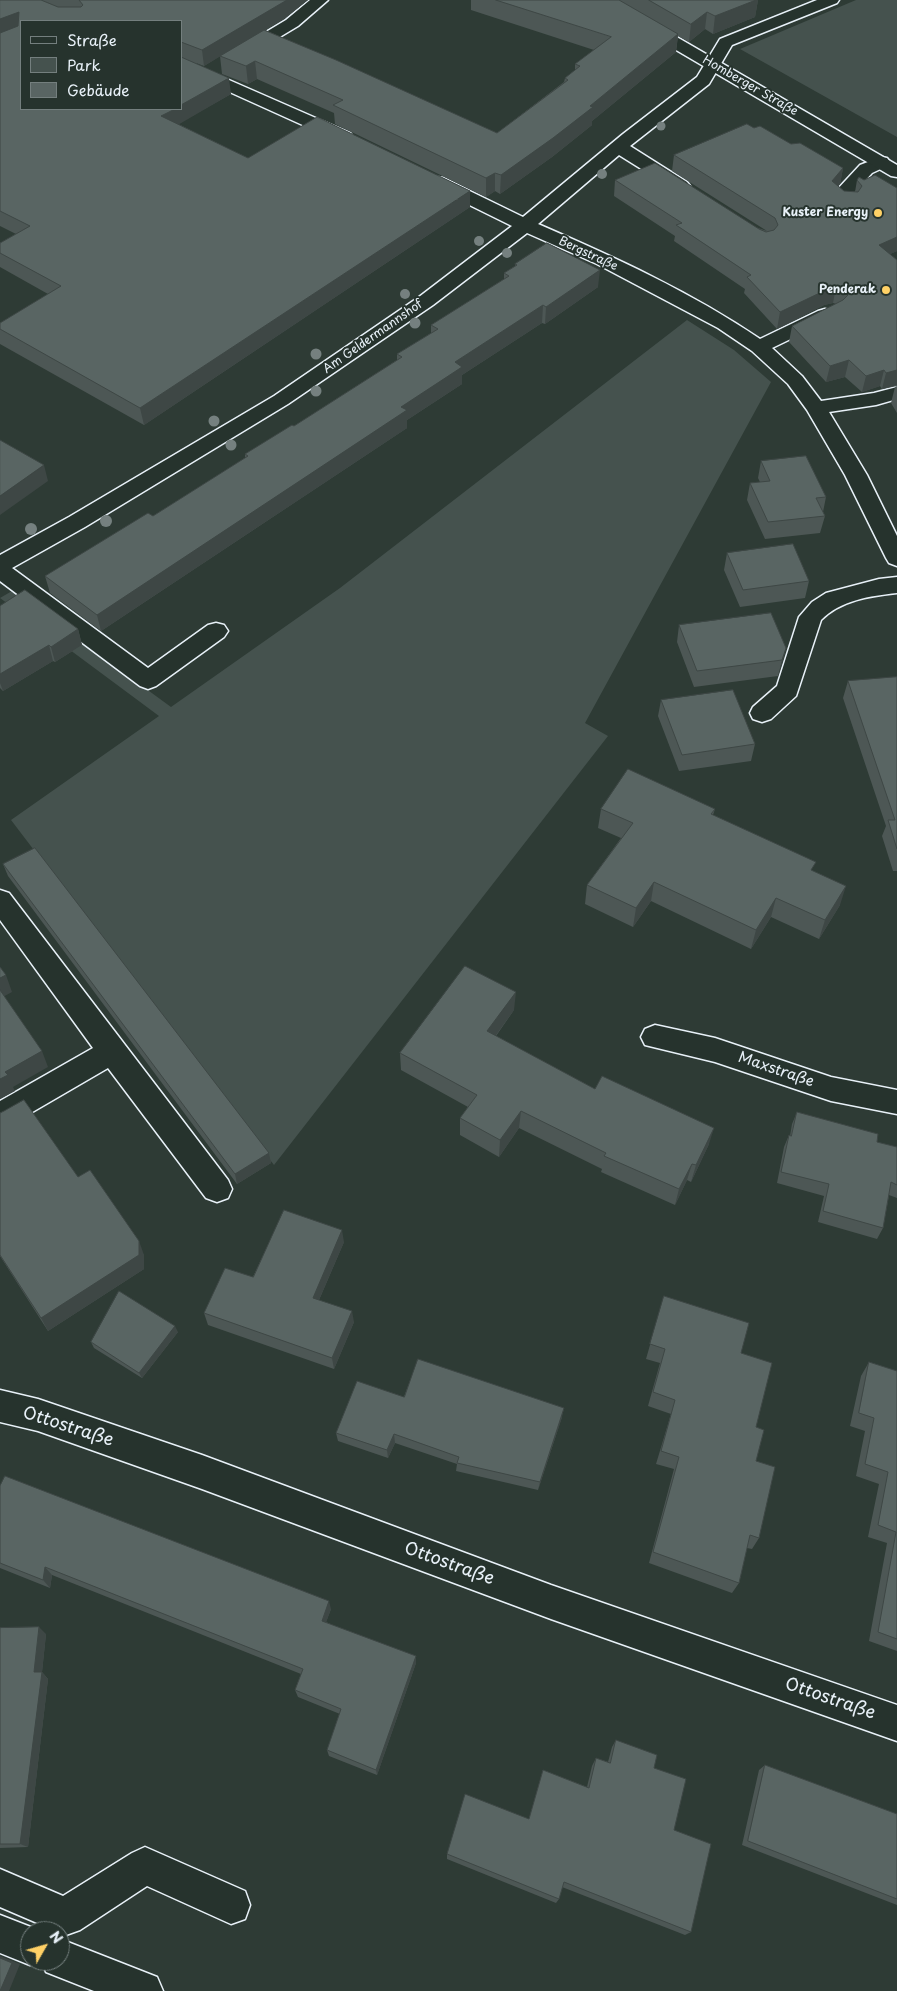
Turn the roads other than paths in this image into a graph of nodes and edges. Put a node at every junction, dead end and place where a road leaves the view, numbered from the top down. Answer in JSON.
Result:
{"nodes":[{"id":1,"x":320,"y":0,"type":"edge"},
{"id":2,"x":602,"y":0,"type":"edge"},
{"id":3,"x":831,"y":0,"type":"edge"},
{"id":4,"x":182,"y":64,"type":"edge"},
{"id":5,"x":712,"y":64,"type":"junction"},
{"id":6,"x":206,"y":74,"type":"junction"},
{"id":7,"x":356,"y":143,"type":"edge"},
{"id":8,"x":619,"y":146,"type":"junction"},
{"id":9,"x":881,"y":162,"type":"junction"},
{"id":10,"x":897,"y":172,"type":"edge"},
{"id":11,"x":419,"y":173,"type":"edge"},
{"id":12,"x":692,"y":193,"type":"edge"},
{"id":13,"x":855,"y":194,"type":"edge"},
{"id":14,"x":525,"y":225,"type":"junction"},
{"id":15,"x":832,"y":311,"type":"edge"},
{"id":16,"x":758,"y":347,"type":"junction"},
{"id":17,"x":897,"y":393,"type":"edge"},
{"id":18,"x":816,"y":408,"type":"junction"},
{"id":19,"x":897,"y":558,"type":"edge"},
{"id":20,"x":0,"y":565,"type":"edge"},
{"id":21,"x":0,"y":570,"type":"edge"},
{"id":22,"x":897,"y":585,"type":"edge"},
{"id":23,"x":216,"y":631,"type":"dead end"},
{"id":24,"x":762,"y":713,"type":"dead end"},
{"id":25,"x":0,"y":900,"type":"edge"},
{"id":26,"x":655,"y":1037,"type":"dead end"},
{"id":27,"x":112,"y":1051,"type":"junction"},
{"id":28,"x":897,"y":1102,"type":"edge"},
{"id":29,"x":0,"y":1116,"type":"edge"},
{"id":30,"x":217,"y":1189,"type":"dead end"},
{"id":31,"x":0,"y":1406,"type":"edge"},
{"id":32,"x":897,"y":1723,"type":"edge"},
{"id":33,"x":0,"y":1888,"type":"edge"},
{"id":34,"x":231,"y":1905,"type":"dead end"},
{"id":35,"x":0,"y":1934,"type":"edge"},
{"id":36,"x":20,"y":1942,"type":"edge"},
{"id":37,"x":70,"y":1962,"type":"edge"},
{"id":38,"x":143,"y":1991,"type":"edge"}],
"edges":[{"from":1,"to":6,"type":"street"},
{"from":2,"to":5,"type":"street","name":"Homberger Straße"},
{"from":3,"to":5,"type":"street","name":"Am Geldermannshof"},
{"from":4,"to":6,"type":"street"},
{"from":5,"to":8,"type":"street","name":"Am Geldermannshof"},
{"from":5,"to":9,"type":"street","name":"Homberger Straße"},
{"from":6,"to":7,"type":"street"},
{"from":8,"to":12,"type":"street"},
{"from":8,"to":14,"type":"street","name":"Am Geldermannshof"},
{"from":9,"to":10,"type":"street","name":"Homberger Straße"},
{"from":9,"to":13,"type":"street"},
{"from":11,"to":14,"type":"street","name":"Bergstraße"},
{"from":14,"to":16,"type":"street","name":"Bergstraße"},
{"from":14,"to":20,"type":"street","name":"Am Geldermannshof"},
{"from":15,"to":16,"type":"street"},
{"from":16,"to":18,"type":"street","name":"Bergstraße"},
{"from":17,"to":18,"type":"street"},
{"from":18,"to":19,"type":"street","name":"Bergstraße"},
{"from":21,"to":23,"type":"street"},
{"from":22,"to":24,"type":"street"},
{"from":25,"to":27,"type":"street"},
{"from":26,"to":28,"type":"street","name":"Maxstraße"},
{"from":27,"to":29,"type":"street"},
{"from":27,"to":30,"type":"street"},
{"from":31,"to":32,"type":"street","name":"Ottostraße"},
{"from":33,"to":34,"type":"street"},
{"from":35,"to":36,"type":"street"},
{"from":37,"to":38,"type":"street"}]}
